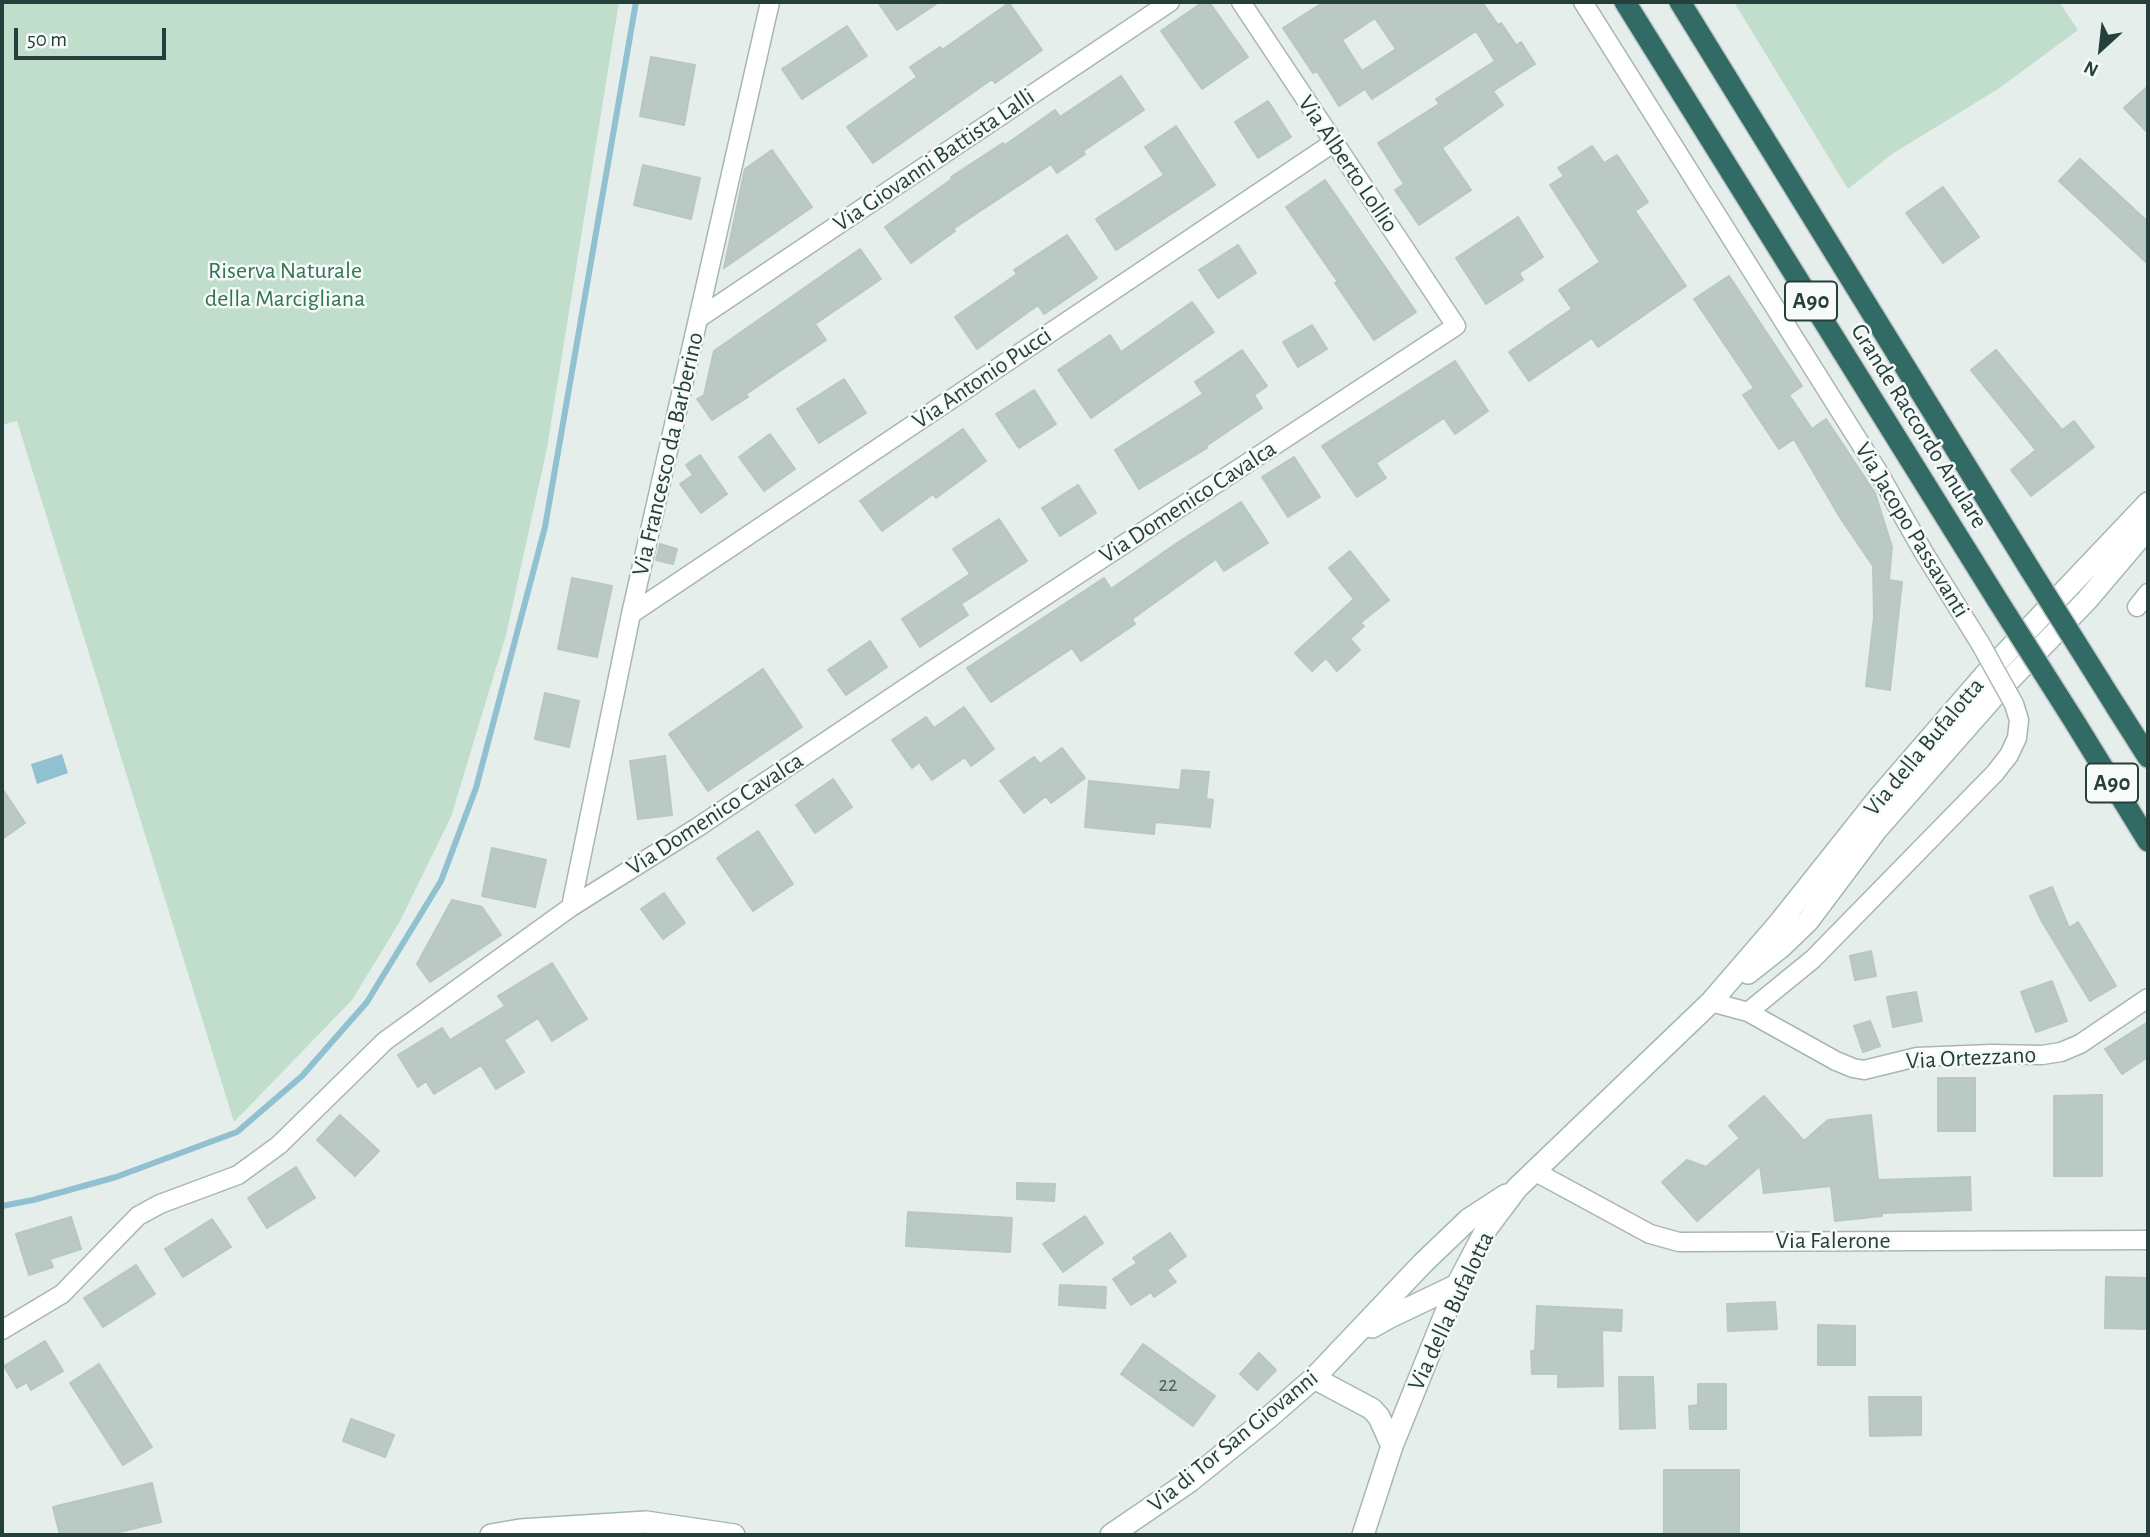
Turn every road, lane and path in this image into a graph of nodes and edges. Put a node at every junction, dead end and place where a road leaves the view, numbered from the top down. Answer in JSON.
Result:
{"nodes":[{"id":1,"x":786,"y":2,"type":"edge"},
{"id":2,"x":1170,"y":2,"type":"edge"},
{"id":3,"x":1241,"y":2,"type":"edge"},
{"id":4,"x":1583,"y":2,"type":"edge"},
{"id":5,"x":1625,"y":2,"type":"edge"},
{"id":6,"x":1680,"y":2,"type":"edge"},
{"id":7,"x":769,"y":8,"type":"edge"},
{"id":8,"x":1333,"y":143,"type":"junction"},
{"id":9,"x":699,"y":318,"type":"junction"},
{"id":10,"x":1456,"y":326,"type":"joint"},
{"id":11,"x":2148,"y":503,"type":"edge"},
{"id":12,"x":2148,"y":528,"type":"edge"},
{"id":13,"x":631,"y":614,"type":"junction"},
{"id":14,"x":2145,"y":750,"type":"edge"},
{"id":15,"x":2148,"y":841,"type":"edge"},
{"id":16,"x":571,"y":907,"type":"junction"},
{"id":17,"x":2148,"y":998,"type":"edge"},
{"id":18,"x":1711,"y":1002,"type":"junction"},
{"id":19,"x":1748,"y":1012,"type":"junction"},
{"id":20,"x":1534,"y":1171,"type":"junction"},
{"id":21,"x":1517,"y":1188,"type":"junction"},
{"id":22,"x":2148,"y":1240,"type":"edge"},
{"id":23,"x":1457,"y":1285,"type":"junction"},
{"id":24,"x":2,"y":1330,"type":"edge"},
{"id":25,"x":1350,"y":1342,"type":"junction"},
{"id":26,"x":1314,"y":1378,"type":"junction"},
{"id":27,"x":1392,"y":1446,"type":"junction"},
{"id":28,"x":491,"y":1535,"type":"edge"},
{"id":29,"x":734,"y":1535,"type":"edge"},
{"id":30,"x":1111,"y":1535,"type":"edge"},
{"id":31,"x":1363,"y":1535,"type":"edge"}],
"edges":[{"from":1,"to":7,"type":"street"},
{"from":2,"to":9,"type":"street","name":"Via Giovanni Battista Lalli"},
{"from":3,"to":8,"type":"street","name":"Via Alberto Lollio"},
{"from":4,"to":19,"type":"street","name":"Via Jacopo Passavanti","bridge":true},
{"from":5,"to":15,"type":"highway","name":"Grande Raccordo Anulare","number":"A90","bridge":true},
{"from":6,"to":14,"type":"highway","name":"Grande Raccordo Anulare","number":"A90","bridge":true},
{"from":7,"to":9,"type":"street","name":"Via Francesco da Barberino"},
{"from":8,"to":10,"type":"street","name":"Via Alberto Lollio"},
{"from":8,"to":13,"type":"street","name":"Via Antonio Pucci"},
{"from":9,"to":13,"type":"street","name":"Via Francesco da Barberino"},
{"from":10,"to":16,"type":"street","name":"Via Domenico Cavalca"},
{"from":11,"to":18,"type":"street","name":"Via della Bufalotta"},
{"from":12,"to":18,"type":"street","name":"Via della Bufalotta"},
{"from":13,"to":16,"type":"street","name":"Via Francesco da Barberino"},
{"from":16,"to":24,"type":"street","name":"Via Domenico Cavalca"},
{"from":17,"to":19,"type":"street","name":"Via Ortezzano"},
{"from":18,"to":19,"type":"street","name":"Via Ortezzano"},
{"from":18,"to":20,"type":"street","name":"Via della Bufalotta"},
{"from":20,"to":21,"type":"street","name":"Via della Bufalotta"},
{"from":20,"to":22,"type":"street","name":"Via Falerone"},
{"from":21,"to":23,"type":"street","name":"Via della Bufalotta"},
{"from":21,"to":25,"type":"street"},
{"from":23,"to":25,"type":"street"},
{"from":23,"to":27,"type":"street","name":"Via della Bufalotta"},
{"from":25,"to":26,"type":"street","name":"Via di Tor San Giovanni"},
{"from":26,"to":27,"type":"street"},
{"from":26,"to":30,"type":"street","name":"Via di Tor San Giovanni"},
{"from":27,"to":31,"type":"street","name":"Via della Bufalotta"},
{"from":28,"to":29,"type":"street"}]}
